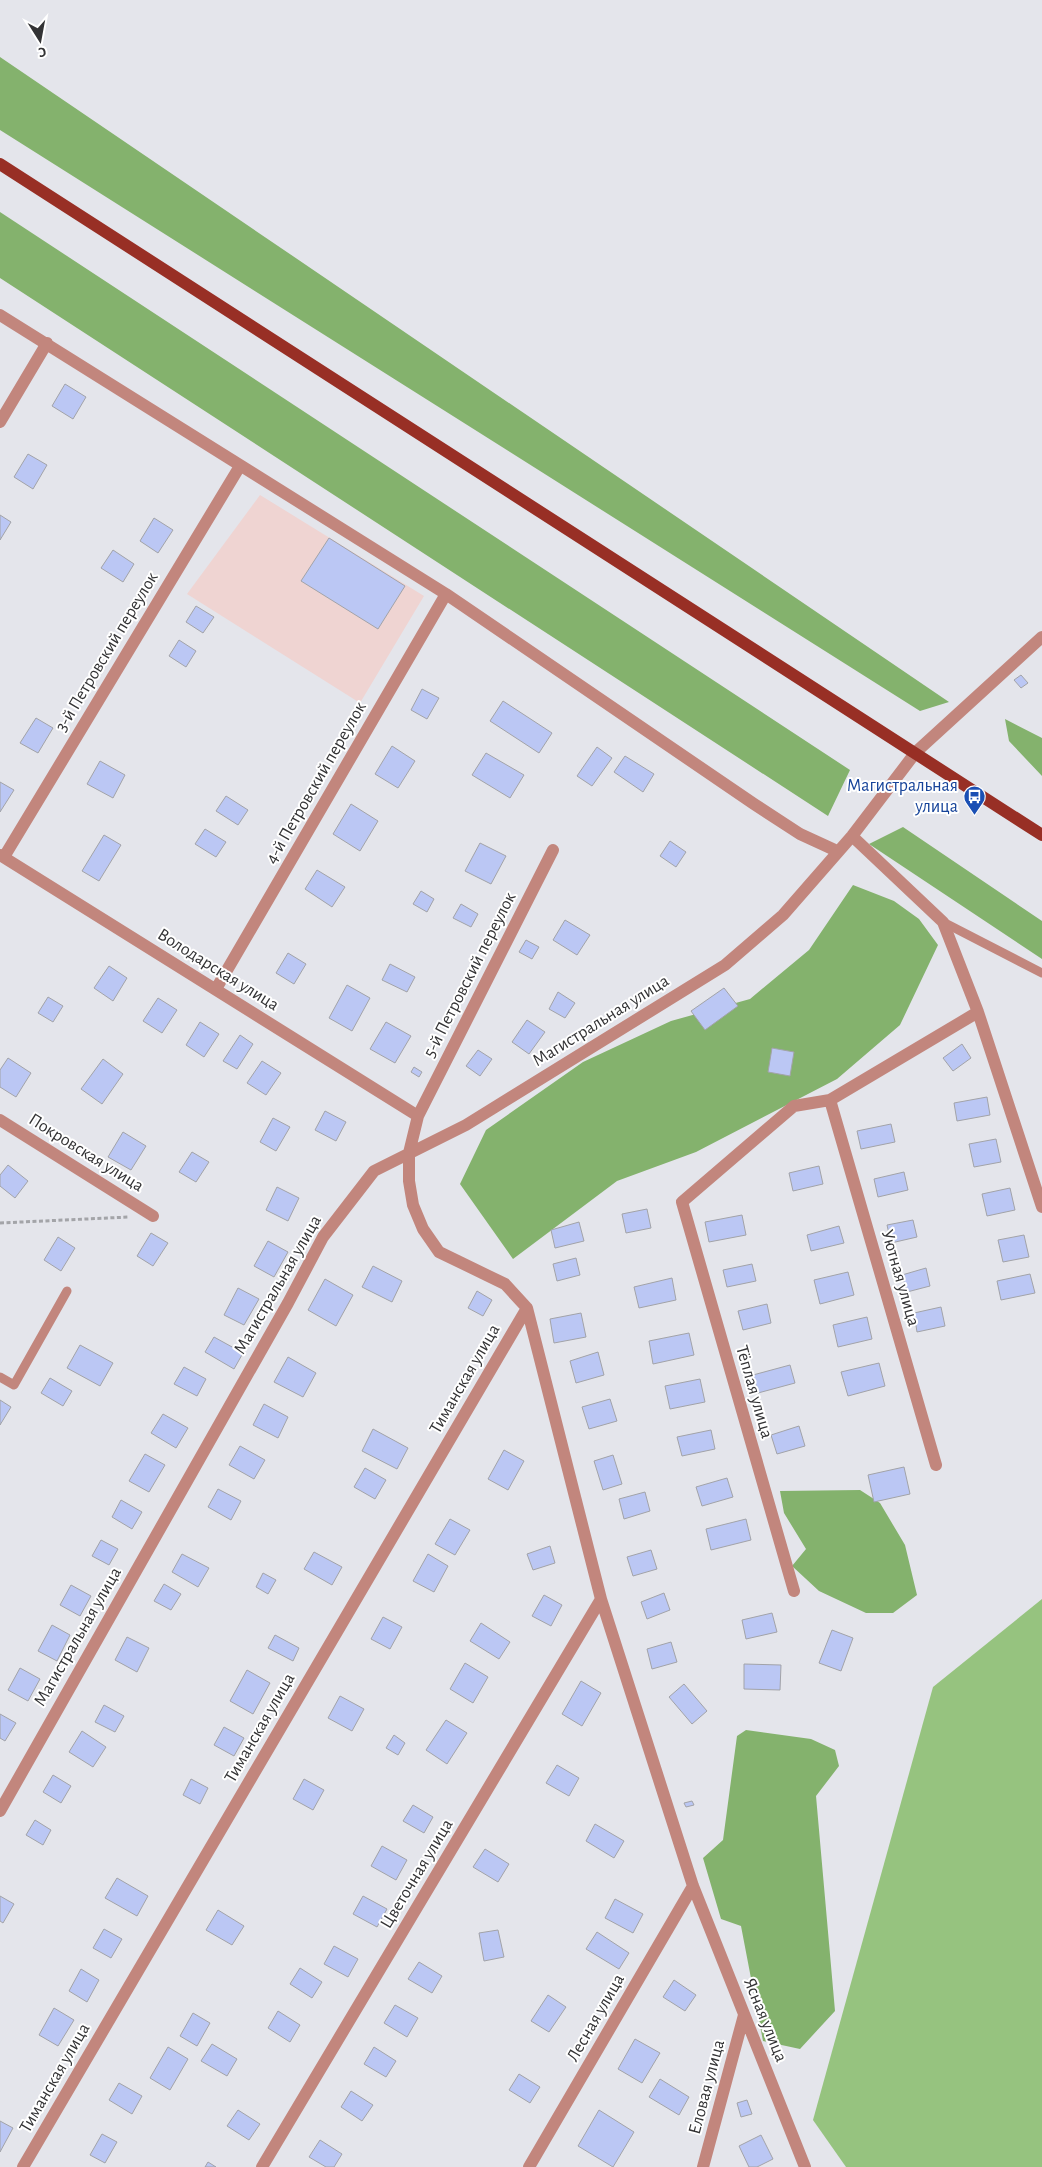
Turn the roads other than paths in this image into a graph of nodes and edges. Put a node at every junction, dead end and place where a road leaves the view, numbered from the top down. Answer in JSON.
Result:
{"nodes":[{"id":1,"x":0,"y":164,"type":"edge"},
{"id":2,"x":0,"y":315,"type":"edge"},
{"id":3,"x":47,"y":344,"type":"junction"},
{"id":4,"x":0,"y":422,"type":"edge"},
{"id":5,"x":240,"y":466,"type":"junction"},
{"id":6,"x":446,"y":594,"type":"junction"},
{"id":7,"x":1042,"y":637,"type":"edge"},
{"id":8,"x":916,"y":752,"type":"junction"},
{"id":9,"x":1042,"y":834,"type":"edge"},
{"id":10,"x":852,"y":836,"type":"junction"},
{"id":11,"x":553,"y":850,"type":"dead end"},
{"id":12,"x":836,"y":851,"type":"junction"},
{"id":13,"x":2,"y":856,"type":"edge"},
{"id":14,"x":943,"y":922,"type":"junction"},
{"id":15,"x":1042,"y":973,"type":"edge"},
{"id":16,"x":216,"y":989,"type":"junction"},
{"id":17,"x":978,"y":1012,"type":"junction"},
{"id":18,"x":830,"y":1100,"type":"junction"},
{"id":19,"x":418,"y":1116,"type":"junction"},
{"id":20,"x":0,"y":1120,"type":"edge"},
{"id":21,"x":409,"y":1153,"type":"junction"},
{"id":22,"x":1042,"y":1207,"type":"edge"},
{"id":23,"x":154,"y":1216,"type":"road end"},
{"id":24,"x":67,"y":1291,"type":"dead end"},
{"id":25,"x":527,"y":1308,"type":"junction"},
{"id":26,"x":0,"y":1377,"type":"edge"},
{"id":27,"x":936,"y":1465,"type":"dead end"},
{"id":28,"x":794,"y":1591,"type":"dead end"},
{"id":29,"x":601,"y":1598,"type":"junction"},
{"id":30,"x":0,"y":1811,"type":"edge"},
{"id":31,"x":693,"y":1886,"type":"junction"},
{"id":32,"x":744,"y":2016,"type":"junction"},
{"id":33,"x":23,"y":2167,"type":"edge"},
{"id":34,"x":262,"y":2167,"type":"edge"},
{"id":35,"x":529,"y":2167,"type":"edge"},
{"id":36,"x":702,"y":2167,"type":"edge"},
{"id":37,"x":805,"y":2167,"type":"edge"}],
"edges":[{"from":1,"to":8,"type":"main road"},
{"from":2,"to":3,"type":"street"},
{"from":3,"to":4,"type":"street"},
{"from":3,"to":5,"type":"street"},
{"from":5,"to":6,"type":"street"},
{"from":5,"to":13,"type":"street","name":"3-й Петровский переулок"},
{"from":6,"to":12,"type":"street"},
{"from":6,"to":16,"type":"street","name":"4-й Петровский переулок"},
{"from":7,"to":8,"type":"street","name":"Магистральная улица"},
{"from":8,"to":9,"type":"main road"},
{"from":8,"to":10,"type":"street","name":"Магистральная улица"},
{"from":10,"to":12,"type":"street","name":"Магистральная улица"},
{"from":10,"to":14,"type":"street"},
{"from":11,"to":19,"type":"street","name":"5-й Петровский переулок"},
{"from":12,"to":21,"type":"street","name":"Магистральная улица"},
{"from":13,"to":16,"type":"street","name":"Володарская улица"},
{"from":14,"to":15,"type":"lane"},
{"from":14,"to":17,"type":"street"},
{"from":16,"to":19,"type":"street","name":"Володарская улица"},
{"from":17,"to":18,"type":"street"},
{"from":17,"to":22,"type":"street"},
{"from":18,"to":27,"type":"street","name":"Уютная улица"},
{"from":18,"to":28,"type":"street","name":"Тёплая улица"},
{"from":19,"to":21,"type":"street","name":"5-й Петровский переулок"},
{"from":20,"to":23,"type":"street","name":"Покровская улица"},
{"from":21,"to":25,"type":"street","name":"5-й Петровский переулок"},
{"from":21,"to":30,"type":"street","name":"Магистральная улица"},
{"from":24,"to":26,"type":"lane"},
{"from":25,"to":29,"type":"street","name":"Ясная улица"},
{"from":25,"to":33,"type":"street","name":"Тиманская улица"},
{"from":29,"to":31,"type":"street","name":"Ясная улица"},
{"from":29,"to":34,"type":"street","name":"Цветочная улица"},
{"from":31,"to":32,"type":"street","name":"Ясная улица"},
{"from":31,"to":35,"type":"street","name":"Лесная улица"},
{"from":32,"to":36,"type":"street","name":"Еловая улица"},
{"from":32,"to":37,"type":"street","name":"Ясная улица"}]}
